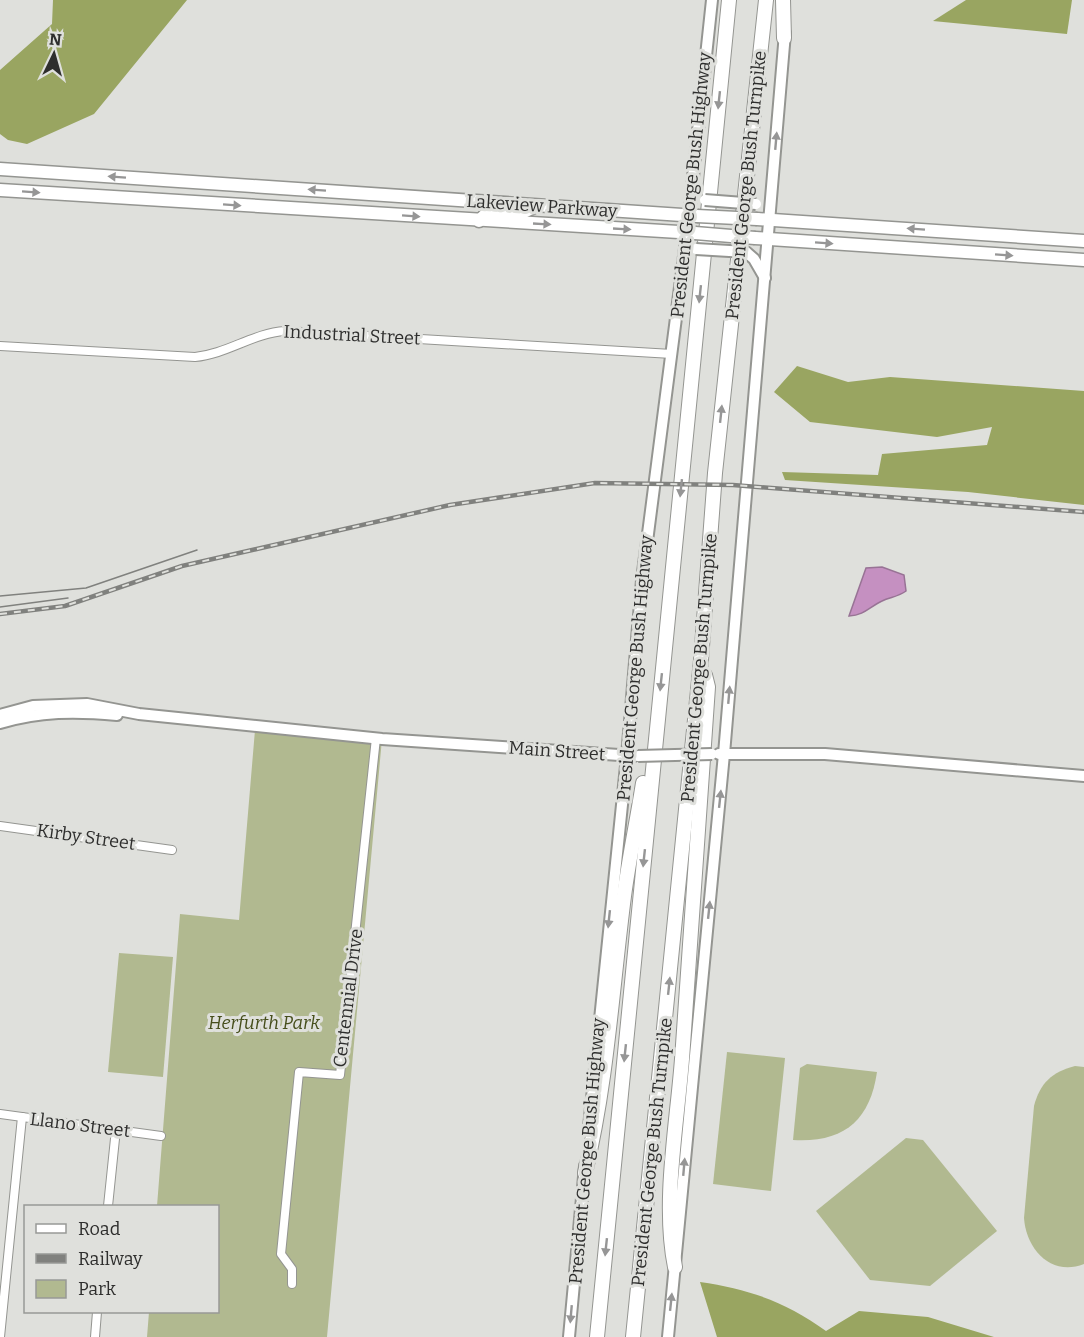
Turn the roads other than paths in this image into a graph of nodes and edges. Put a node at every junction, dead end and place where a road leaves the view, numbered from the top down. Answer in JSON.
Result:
{"nodes":[{"id":1,"x":712,"y":0,"type":"edge"},
{"id":2,"x":729,"y":0,"type":"edge"},
{"id":3,"x":766,"y":0,"type":"edge"},
{"id":4,"x":783,"y":0,"type":"edge"},
{"id":5,"x":790,"y":0,"type":"edge"},
{"id":6,"x":784,"y":38,"type":"junction"},
{"id":7,"x":0,"y":169,"type":"edge"},
{"id":8,"x":694,"y":170,"type":"junction"},
{"id":9,"x":175,"y":180,"type":"junction"},
{"id":10,"x":773,"y":180,"type":"junction"},
{"id":11,"x":0,"y":190,"type":"edge"},
{"id":12,"x":376,"y":195,"type":"junction"},
{"id":13,"x":174,"y":201,"type":"junction"},
{"id":14,"x":536,"y":206,"type":"junction"},
{"id":15,"x":374,"y":214,"type":"junction"},
{"id":16,"x":693,"y":215,"type":"junction"},
{"id":17,"x":763,"y":219,"type":"junction"},
{"id":18,"x":479,"y":221,"type":"junction"},
{"id":19,"x":946,"y":231,"type":"junction"},
{"id":20,"x":691,"y":233,"type":"junction"},
{"id":21,"x":768,"y":239,"type":"junction"},
{"id":22,"x":1084,"y":241,"type":"edge"},
{"id":23,"x":945,"y":251,"type":"junction"},
{"id":24,"x":684,"y":257,"type":"junction"},
{"id":25,"x":1084,"y":260,"type":"edge"},
{"id":26,"x":765,"y":278,"type":"junction"},
{"id":27,"x":0,"y":346,"type":"edge"},
{"id":28,"x":672,"y":354,"type":"junction"},
{"id":29,"x":701,"y":660,"type":"junction"},
{"id":30,"x":138,"y":714,"type":"junction"},
{"id":31,"x":0,"y":715,"type":"edge"},
{"id":32,"x":0,"y":723,"type":"edge"},
{"id":33,"x":376,"y":738,"type":"junction"},
{"id":34,"x":724,"y":754,"type":"junction"},
{"id":35,"x":633,"y":756,"type":"junction"},
{"id":36,"x":654,"y":758,"type":"junction"},
{"id":37,"x":1084,"y":776,"type":"edge"},
{"id":38,"x":0,"y":826,"type":"edge"},
{"id":39,"x":172,"y":850,"type":"dead end"},
{"id":40,"x":0,"y":1114,"type":"edge"},
{"id":41,"x":22,"y":1117,"type":"junction"},
{"id":42,"x":116,"y":1129,"type":"junction"},
{"id":43,"x":160,"y":1136,"type":"dead end"},
{"id":44,"x":585,"y":1173,"type":"junction"},
{"id":45,"x":108,"y":1205,"type":"edge"},
{"id":46,"x":675,"y":1267,"type":"junction"},
{"id":47,"x":292,"y":1284,"type":"dead end"},
{"id":48,"x":98,"y":1313,"type":"edge"},
{"id":49,"x":0,"y":1337,"type":"edge"},
{"id":50,"x":95,"y":1337,"type":"edge"},
{"id":51,"x":569,"y":1337,"type":"edge"},
{"id":52,"x":597,"y":1337,"type":"edge"},
{"id":53,"x":633,"y":1337,"type":"edge"},
{"id":54,"x":668,"y":1337,"type":"edge"}],
"edges":[{"from":1,"to":8,"type":"main road","name":"President George Bush Highway"},
{"from":2,"to":36,"type":"highway","name":"President George Bush Turnpike","one_way":true},
{"from":29,"to":3,"type":"highway","name":"President George Bush Turnpike","one_way":true},
{"from":4,"to":6,"type":"highway"},
{"from":5,"to":6,"type":"main road"},
{"from":10,"to":6,"type":"main road","one_way":true},
{"from":9,"to":7,"type":"main road","name":"Lakeview Parkway","one_way":true},
{"from":8,"to":10,"type":"main road","bridge":true},
{"from":8,"to":16,"type":"main road","name":"President George Bush Highway"},
{"from":12,"to":9,"type":"main road","name":"Lakeview Parkway","one_way":true},
{"from":9,"to":13,"type":"main road"},
{"from":10,"to":17,"type":"main road"},
{"from":11,"to":13,"type":"main road","name":"Lakeview Parkway","one_way":true},
{"from":12,"to":14,"type":"main road","name":"Lakeview Parkway"},
{"from":12,"to":15,"type":"main road"},
{"from":13,"to":15,"type":"main road","name":"Lakeview Parkway","one_way":true},
{"from":14,"to":16,"type":"main road","name":"Lakeview Parkway"},
{"from":14,"to":18,"type":"main road"},
{"from":15,"to":18,"type":"main road","name":"Lakeview Parkway","one_way":true},
{"from":16,"to":17,"type":"main road","name":"Lakeview Parkway","bridge":true},
{"from":16,"to":20,"type":"main road","name":"President George Bush Highway"},
{"from":19,"to":17,"type":"main road","name":"Lakeview Parkway","one_way":true},
{"from":17,"to":21,"type":"main road"},
{"from":18,"to":20,"type":"main road","name":"Lakeview Parkway","one_way":true},
{"from":19,"to":22,"type":"main road","name":"Lakeview Parkway"},
{"from":19,"to":23,"type":"main road"},
{"from":20,"to":21,"type":"main road","name":"Lakeview Parkway","bridge":true},
{"from":20,"to":24,"type":"main road","name":"President George Bush Highway"},
{"from":21,"to":23,"type":"main road","name":"Lakeview Parkway","one_way":true},
{"from":21,"to":26,"type":"main road"},
{"from":23,"to":25,"type":"main road","name":"Lakeview Parkway","one_way":true},
{"from":24,"to":26,"type":"main road","bridge":true},
{"from":24,"to":28,"type":"main road","name":"President George Bush Highway"},
{"from":34,"to":26,"type":"main road","one_way":true},
{"from":27,"to":28,"type":"street","name":"Industrial Street"},
{"from":28,"to":35,"type":"main road","name":"President George Bush Highway"},
{"from":29,"to":46,"type":"highway"},
{"from":53,"to":29,"type":"highway","name":"President George Bush Turnpike","one_way":true},
{"from":30,"to":31,"type":"main road","name":"Main Street"},
{"from":30,"to":32,"type":"main road","name":"Main Street"},
{"from":30,"to":33,"type":"main road","name":"Main Street"},
{"from":33,"to":35,"type":"main road","name":"Main Street"},
{"from":33,"to":47,"type":"street","name":"Centennial Drive"},
{"from":34,"to":35,"type":"main road","name":"Main Street","bridge":true},
{"from":34,"to":37,"type":"main road","name":"Main Street"},
{"from":46,"to":34,"type":"main road","one_way":true},
{"from":35,"to":44,"type":"main road","name":"President George Bush Highway","one_way":true},
{"from":36,"to":44,"type":"highway"},
{"from":36,"to":52,"type":"highway","name":"President George Bush Turnpike","one_way":true},
{"from":38,"to":39,"type":"street","name":"Kirby Street"},
{"from":40,"to":41,"type":"street","name":"Llano Street"},
{"from":41,"to":42,"type":"street","name":"Llano Street"},
{"from":41,"to":49,"type":"street"},
{"from":42,"to":43,"type":"street","name":"Llano Street"},
{"from":42,"to":45,"type":"street"},
{"from":44,"to":51,"type":"main road","name":"President George Bush Highway","one_way":true},
{"from":54,"to":46,"type":"main road","one_way":true},
{"from":48,"to":50,"type":"street"}]}
